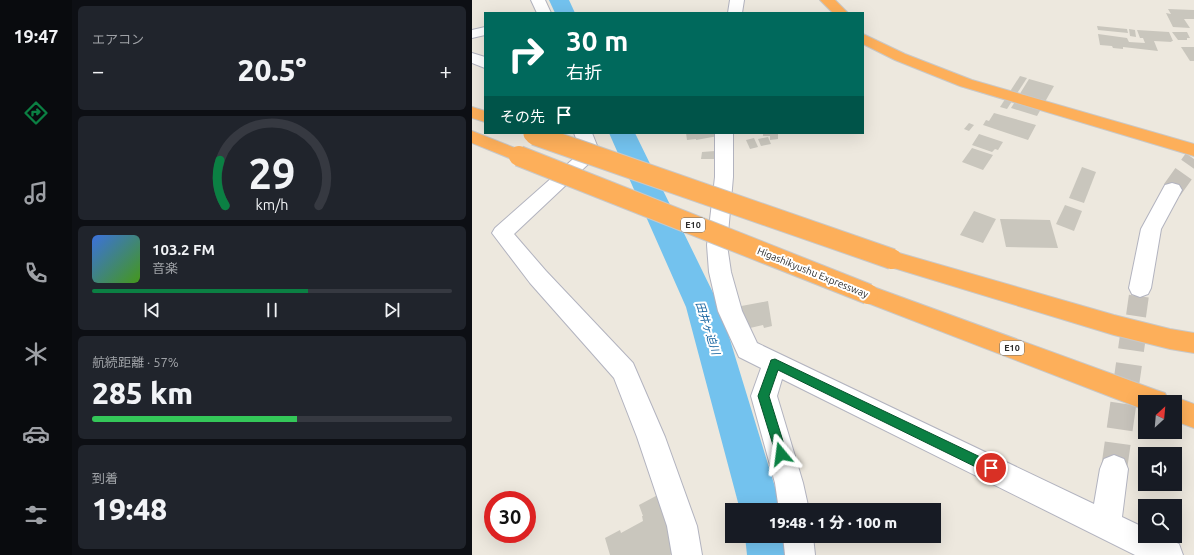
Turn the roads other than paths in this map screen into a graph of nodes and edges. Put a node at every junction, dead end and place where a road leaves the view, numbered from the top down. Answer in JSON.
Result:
{"nodes":[{"id":1,"x":538,"y":0,"type":"edge"},
{"id":2,"x":737,"y":0,"type":"edge"},
{"id":3,"x":815,"y":0,"type":"edge"},
{"id":4,"x":827,"y":0,"type":"edge"},
{"id":5,"x":544,"y":12,"type":"edge"},
{"id":6,"x":735,"y":12,"type":"edge"},
{"id":7,"x":826,"y":12,"type":"edge"},
{"id":8,"x":840,"y":12,"type":"edge"},
{"id":9,"x":864,"y":29,"type":"edge"},
{"id":10,"x":484,"y":31,"type":"edge"},
{"id":11,"x":472,"y":34,"type":"edge"},
{"id":12,"x":864,"y":39,"type":"edge"},
{"id":13,"x":472,"y":57,"type":"edge"},
{"id":14,"x":484,"y":62,"type":"edge"},
{"id":15,"x":472,"y":112,"type":"edge"},
{"id":16,"x":484,"y":117,"type":"edge"},
{"id":17,"x":1113,"y":125,"type":"junction"},
{"id":18,"x":530,"y":134,"type":"edge"},
{"id":19,"x":583,"y":134,"type":"edge"},
{"id":20,"x":724,"y":134,"type":"edge"},
{"id":21,"x":472,"y":136,"type":"edge"},
{"id":22,"x":1194,"y":137,"type":"edge"},
{"id":23,"x":1194,"y":150,"type":"edge"},
{"id":24,"x":1194,"y":158,"type":"edge"},
{"id":25,"x":1172,"y":190,"type":"tunnel mouth"},
{"id":26,"x":1140,"y":288,"type":"tunnel mouth"},
{"id":27,"x":1194,"y":343,"type":"edge"},
{"id":28,"x":775,"y":363,"type":"junction"},
{"id":29,"x":1138,"y":395,"type":"edge"},
{"id":30,"x":1114,"y":469,"type":"tunnel mouth"},
{"id":31,"x":793,"y":503,"type":"edge"},
{"id":32,"x":1106,"y":524,"type":"junction"},
{"id":33,"x":799,"y":543,"type":"edge"},
{"id":34,"x":688,"y":555,"type":"edge"},
{"id":35,"x":800,"y":555,"type":"edge"},
{"id":36,"x":1168,"y":555,"type":"edge"}],
"edges":[{"from":1,"to":5,"type":"street"},
{"from":2,"to":6,"type":"street"},
{"from":3,"to":7,"type":"highway"},
{"from":4,"to":8,"type":"highway"},
{"from":9,"to":22,"type":"highway"},
{"from":10,"to":11,"type":"street"},
{"from":12,"to":17,"type":"highway"},
{"from":13,"to":14,"type":"street"},
{"from":15,"to":16,"type":"highway"},
{"from":17,"to":23,"type":"highway"},
{"from":17,"to":24,"type":"highway"},
{"from":18,"to":27,"type":"highway","bridge":true},
{"from":19,"to":34,"type":"street"},
{"from":20,"to":28,"type":"street"},
{"from":21,"to":29,"type":"highway","name":"Higashikyushu Expressway","number":"E10","bridge":true},
{"from":25,"to":26,"type":"street"},
{"from":28,"to":31,"type":"street"},
{"from":28,"to":32,"type":"street"},
{"from":30,"to":32,"type":"street"},
{"from":32,"to":36,"type":"street"},
{"from":33,"to":35,"type":"street"}]}
